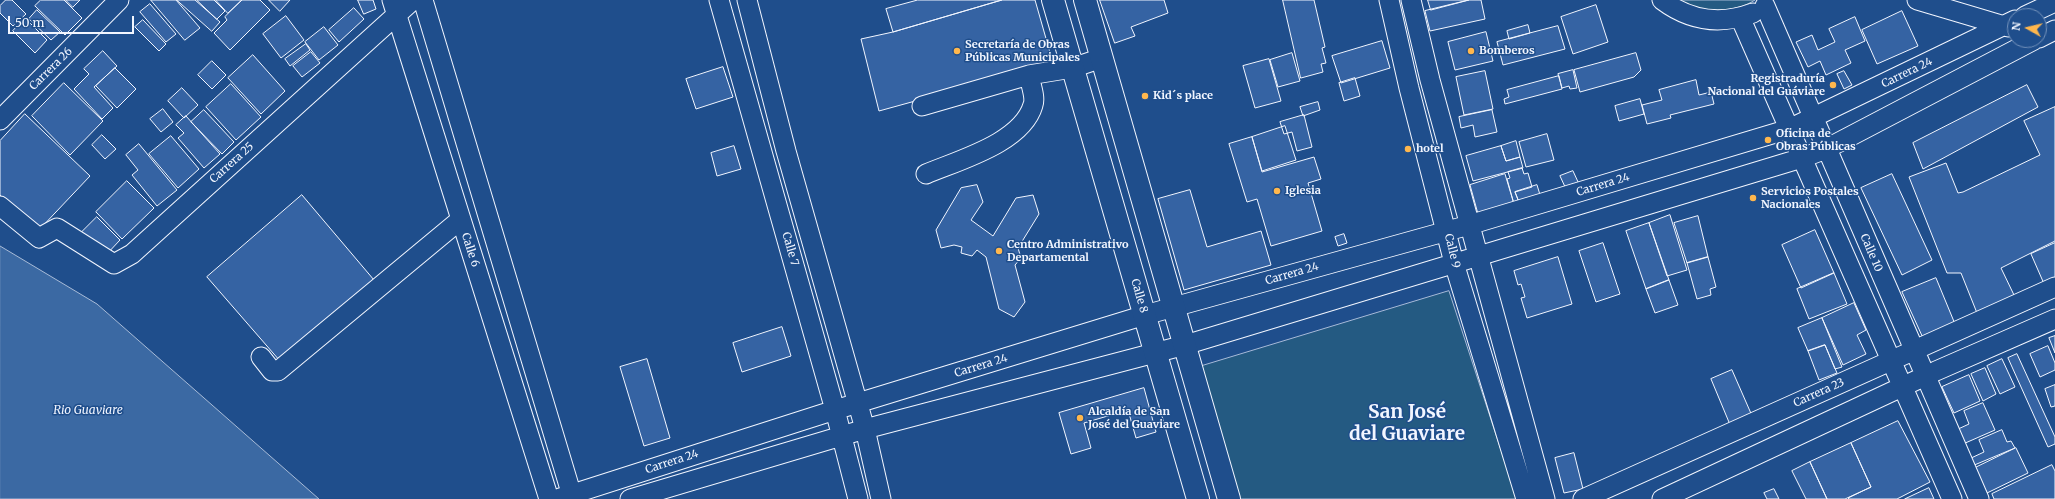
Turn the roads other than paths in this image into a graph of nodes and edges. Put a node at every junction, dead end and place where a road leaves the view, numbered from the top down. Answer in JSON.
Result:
{"nodes":[{"id":1,"x":119,"y":0,"type":"edge"},
{"id":2,"x":414,"y":0,"type":"edge"},
{"id":3,"x":424,"y":0,"type":"edge"},
{"id":4,"x":719,"y":0,"type":"edge"},
{"id":5,"x":747,"y":0,"type":"edge"},
{"id":6,"x":1053,"y":0,"type":"edge"},
{"id":7,"x":1084,"y":0,"type":"edge"},
{"id":8,"x":1389,"y":0,"type":"edge"},
{"id":9,"x":1411,"y":0,"type":"edge"},
{"id":10,"x":1662,"y":0,"type":"edge"},
{"id":11,"x":1917,"y":0,"type":"edge"},
{"id":12,"x":2024,"y":0,"type":"edge"},
{"id":13,"x":1768,"y":3,"type":"edge"},
{"id":14,"x":2052,"y":6,"type":"edge"},
{"id":15,"x":395,"y":8,"type":"edge"},
{"id":16,"x":1740,"y":18,"type":"junction"},
{"id":17,"x":2007,"y":24,"type":"edge"},
{"id":18,"x":2007,"y":27,"type":"edge"},
{"id":19,"x":2021,"y":48,"type":"edge"},
{"id":20,"x":1102,"y":58,"type":"junction"},
{"id":21,"x":1072,"y":68,"type":"junction"},
{"id":22,"x":1029,"y":75,"type":"junction"},
{"id":23,"x":1430,"y":80,"type":"junction"},
{"id":24,"x":1409,"y":88,"type":"junction"},
{"id":25,"x":922,"y":106,"type":"dead end"},
{"id":26,"x":1813,"y":119,"type":"junction"},
{"id":27,"x":0,"y":120,"type":"edge"},
{"id":28,"x":1789,"y":129,"type":"junction"},
{"id":29,"x":1826,"y":148,"type":"junction"},
{"id":30,"x":786,"y":150,"type":"junction"},
{"id":31,"x":763,"y":156,"type":"junction"},
{"id":32,"x":1802,"y":158,"type":"junction"},
{"id":33,"x":926,"y":174,"type":"dead end"},
{"id":34,"x":0,"y":206,"type":"edge"},
{"id":35,"x":460,"y":220,"type":"junction"},
{"id":36,"x":1470,"y":225,"type":"junction"},
{"id":37,"x":1447,"y":232,"type":"junction"},
{"id":38,"x":1479,"y":256,"type":"junction"},
{"id":39,"x":1454,"y":263,"type":"junction"},
{"id":40,"x":2055,"y":287,"type":"edge"},
{"id":41,"x":1173,"y":307,"type":"junction"},
{"id":42,"x":1144,"y":315,"type":"junction"},
{"id":43,"x":2055,"y":319,"type":"edge"},
{"id":44,"x":1185,"y":344,"type":"junction"},
{"id":45,"x":1914,"y":350,"type":"junction"},
{"id":46,"x":1155,"y":352,"type":"junction"},
{"id":47,"x":261,"y":357,"type":"dead end"},
{"id":48,"x":1891,"y":361,"type":"junction"},
{"id":49,"x":1925,"y":376,"type":"junction"},
{"id":50,"x":1903,"y":387,"type":"junction"},
{"id":51,"x":856,"y":404,"type":"junction"},
{"id":52,"x":835,"y":410,"type":"junction"},
{"id":53,"x":865,"y":429,"type":"junction"},
{"id":54,"x":841,"y":436,"type":"junction"},
{"id":55,"x":567,"y":497,"type":"edge"},
{"id":56,"x":549,"y":499,"type":"edge"},
{"id":57,"x":630,"y":499,"type":"edge"},
{"id":58,"x":858,"y":499,"type":"edge"},
{"id":59,"x":881,"y":499,"type":"edge"},
{"id":60,"x":1198,"y":499,"type":"edge"},
{"id":61,"x":1229,"y":499,"type":"edge"},
{"id":62,"x":1526,"y":499,"type":"edge"},
{"id":63,"x":1545,"y":499,"type":"edge"},
{"id":64,"x":1583,"y":499,"type":"edge"},
{"id":65,"x":1662,"y":499,"type":"edge"},
{"id":66,"x":1952,"y":499,"type":"edge"},
{"id":67,"x":1978,"y":499,"type":"edge"}],
"edges":[{"from":1,"to":27,"type":"street","name":"Carrera 26"},
{"from":2,"to":15,"type":"street","name":"Carrera 25"},
{"from":3,"to":55,"type":"street"},
{"from":4,"to":31,"type":"street","name":"Calle 7"},
{"from":5,"to":30,"type":"street","name":"Calle 7"},
{"from":6,"to":21,"type":"main road","name":"Calle 8"},
{"from":7,"to":20,"type":"main road"},
{"from":8,"to":24,"type":"street","name":"Calle 9"},
{"from":9,"to":23,"type":"street"},
{"from":10,"to":16,"type":"street"},
{"from":11,"to":17,"type":"street"},
{"from":12,"to":14,"type":"street"},
{"from":13,"to":16,"type":"street"},
{"from":13,"to":26,"type":"street","name":"Calle 10"},
{"from":15,"to":34,"type":"street","name":"Carrera 25"},
{"from":15,"to":35,"type":"street","name":"Calle 6"},
{"from":16,"to":28,"type":"street"},
{"from":18,"to":26,"type":"street","name":"Carrera 24"},
{"from":19,"to":29,"type":"street","name":"Carrera 24"},
{"from":20,"to":21,"type":"street"},
{"from":20,"to":41,"type":"main road"},
{"from":21,"to":22,"type":"street"},
{"from":21,"to":42,"type":"main road","name":"Calle 8"},
{"from":22,"to":25,"type":"street"},
{"from":22,"to":33,"type":"street"},
{"from":23,"to":24,"type":"street"},
{"from":23,"to":36,"type":"street"},
{"from":24,"to":37,"type":"street","name":"Calle 9"},
{"from":26,"to":28,"type":"street","name":"Carrera 24"},
{"from":26,"to":29,"type":"street","name":"Calle 10"},
{"from":28,"to":32,"type":"street"},
{"from":28,"to":36,"type":"street","name":"Carrera 24"},
{"from":29,"to":32,"type":"street","name":"Carrera 24"},
{"from":29,"to":45,"type":"street","name":"Calle 10"},
{"from":30,"to":31,"type":"street"},
{"from":30,"to":51,"type":"street","name":"Calle 7"},
{"from":31,"to":52,"type":"street","name":"Calle 7"},
{"from":32,"to":38,"type":"street","name":"Carrera 24"},
{"from":32,"to":48,"type":"street"},
{"from":35,"to":47,"type":"street"},
{"from":35,"to":56,"type":"street","name":"Calle 6"},
{"from":36,"to":37,"type":"street","name":"Carrera 24"},
{"from":36,"to":38,"type":"street"},
{"from":37,"to":39,"type":"street","name":"Calle 9"},
{"from":37,"to":41,"type":"street","name":"Carrera 24"},
{"from":38,"to":39,"type":"street","name":"Carrera 24"},
{"from":38,"to":63,"type":"street"},
{"from":39,"to":44,"type":"street","name":"Carrera 24"},
{"from":39,"to":62,"type":"street","name":"Calle 9"},
{"from":40,"to":45,"type":"street","name":"Carrera 23"},
{"from":41,"to":42,"type":"street","name":"Carrera 24"},
{"from":41,"to":44,"type":"main road"},
{"from":42,"to":46,"type":"main road","name":"Calle 8"},
{"from":42,"to":51,"type":"street","name":"Carrera 24"},
{"from":43,"to":49,"type":"street"},
{"from":44,"to":46,"type":"street","name":"Carrera 24"},
{"from":44,"to":61,"type":"main road"},
{"from":45,"to":48,"type":"street","name":"Carrera 23"},
{"from":45,"to":49,"type":"street","name":"Calle 10"},
{"from":46,"to":53,"type":"street","name":"Carrera 24"},
{"from":46,"to":60,"type":"main road","name":"Calle 8"},
{"from":48,"to":50,"type":"street"},
{"from":48,"to":64,"type":"street","name":"Carrera 23"},
{"from":49,"to":50,"type":"street"},
{"from":49,"to":67,"type":"street","name":"Calle 10"},
{"from":50,"to":65,"type":"street"},
{"from":50,"to":66,"type":"street"},
{"from":51,"to":52,"type":"street","name":"Carrera 24"},
{"from":51,"to":53,"type":"street","name":"Calle 7"},
{"from":52,"to":54,"type":"street","name":"Calle 7"},
{"from":52,"to":55,"type":"street","name":"Carrera 24"},
{"from":53,"to":54,"type":"street","name":"Carrera 24"},
{"from":53,"to":59,"type":"street","name":"Calle 7"},
{"from":54,"to":57,"type":"street","name":"Carrera 24"},
{"from":54,"to":58,"type":"street","name":"Calle 7"}]}
